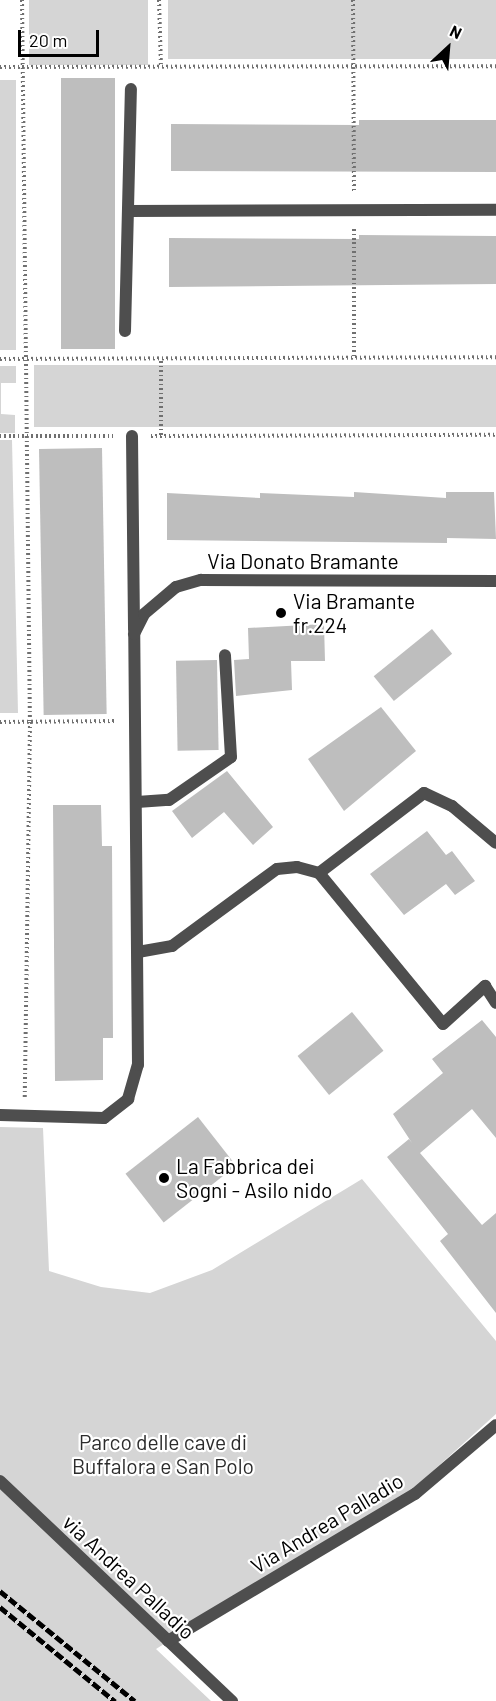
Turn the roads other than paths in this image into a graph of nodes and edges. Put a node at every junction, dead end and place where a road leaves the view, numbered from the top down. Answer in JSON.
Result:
{"nodes":[{"id":1,"x":131,"y":89,"type":"dead end"},
{"id":2,"x":496,"y":210,"type":"edge"},
{"id":3,"x":128,"y":211,"type":"junction"},
{"id":4,"x":126,"y":331,"type":"dead end"},
{"id":5,"x":132,"y":436,"type":"road end"},
{"id":6,"x":496,"y":581,"type":"edge"},
{"id":7,"x":134,"y":634,"type":"junction"},
{"id":8,"x":225,"y":655,"type":"dead end"},
{"id":9,"x":137,"y":802,"type":"junction"},
{"id":10,"x":496,"y":843,"type":"edge"},
{"id":11,"x":319,"y":873,"type":"junction"},
{"id":12,"x":138,"y":952,"type":"junction"},
{"id":13,"x":496,"y":1003,"type":"edge"},
{"id":14,"x":0,"y":1115,"type":"edge"},
{"id":15,"x":496,"y":1425,"type":"edge"},
{"id":16,"x":0,"y":1481,"type":"edge"},
{"id":17,"x":168,"y":1641,"type":"junction"},
{"id":18,"x":232,"y":1701,"type":"edge"}],
"edges":[{"from":1,"to":3,"type":"street"},
{"from":2,"to":3,"type":"street"},
{"from":3,"to":4,"type":"street"},
{"from":5,"to":7,"type":"street"},
{"from":6,"to":7,"type":"street","name":"Via Donato Bramante"},
{"from":7,"to":9,"type":"street"},
{"from":8,"to":9,"type":"street"},
{"from":9,"to":12,"type":"street"},
{"from":10,"to":11,"type":"street"},
{"from":11,"to":12,"type":"street"},
{"from":11,"to":13,"type":"street"},
{"from":12,"to":14,"type":"street"},
{"from":15,"to":17,"type":"street","name":"Via Andrea Palladio"},
{"from":16,"to":17,"type":"street","name":"via Andrea Palladio"},
{"from":17,"to":18,"type":"street","name":"via Andrea Palladio"}]}
